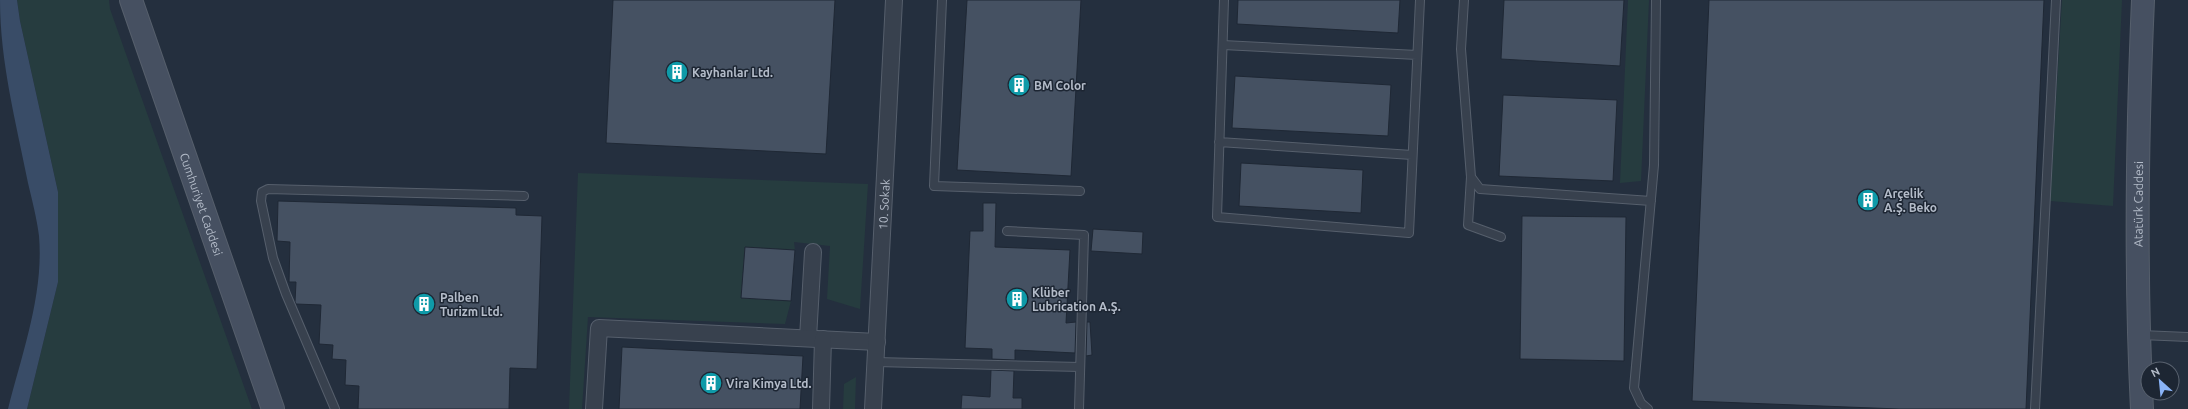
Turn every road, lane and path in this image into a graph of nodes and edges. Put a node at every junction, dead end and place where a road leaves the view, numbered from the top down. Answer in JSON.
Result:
{"nodes":[{"id":1,"x":131,"y":0,"type":"edge"},
{"id":2,"x":894,"y":0,"type":"edge"},
{"id":3,"x":942,"y":0,"type":"edge"},
{"id":4,"x":1224,"y":0,"type":"edge"},
{"id":5,"x":1420,"y":0,"type":"edge"},
{"id":6,"x":1464,"y":0,"type":"edge"},
{"id":7,"x":1656,"y":0,"type":"edge"},
{"id":8,"x":2056,"y":0,"type":"edge"},
{"id":9,"x":2143,"y":0,"type":"edge"},
{"id":10,"x":1223,"y":45,"type":"junction"},
{"id":11,"x":1417,"y":55,"type":"junction"},
{"id":12,"x":1219,"y":142,"type":"junction"},
{"id":13,"x":1412,"y":156,"type":"junction"},
{"id":14,"x":1471,"y":177,"type":"junction"},
{"id":15,"x":1080,"y":191,"type":"dead end"},
{"id":16,"x":524,"y":196,"type":"dead end"},
{"id":17,"x":1651,"y":201,"type":"junction"},
{"id":18,"x":1007,"y":231,"type":"dead end"},
{"id":19,"x":1501,"y":237,"type":"dead end"},
{"id":20,"x":813,"y":252,"type":"dead end"},
{"id":21,"x":2138,"y":335,"type":"junction"},
{"id":22,"x":2188,"y":337,"type":"edge"},
{"id":23,"x":816,"y":339,"type":"junction"},
{"id":24,"x":877,"y":342,"type":"junction"},
{"id":25,"x":876,"y":362,"type":"junction"},
{"id":26,"x":1080,"y":367,"type":"junction"},
{"id":27,"x":273,"y":409,"type":"edge"},
{"id":28,"x":335,"y":409,"type":"edge"},
{"id":29,"x":594,"y":409,"type":"edge"},
{"id":30,"x":821,"y":409,"type":"edge"},
{"id":31,"x":873,"y":409,"type":"edge"},
{"id":32,"x":1079,"y":409,"type":"edge"},
{"id":33,"x":1648,"y":409,"type":"edge"},
{"id":34,"x":2035,"y":409,"type":"edge"},
{"id":35,"x":2142,"y":409,"type":"edge"}],
"edges":[{"from":1,"to":27,"type":"street","name":"Cumhuriyet Caddesi"},
{"from":2,"to":24,"type":"street","name":"10. Sokak"},
{"from":3,"to":15,"type":"lane"},
{"from":4,"to":10,"type":"lane"},
{"from":5,"to":11,"type":"lane"},
{"from":6,"to":14,"type":"lane"},
{"from":7,"to":17,"type":"lane"},
{"from":8,"to":34,"type":"lane"},
{"from":9,"to":21,"type":"street","name":"Atatürk Caddesi"},
{"from":10,"to":11,"type":"lane"},
{"from":10,"to":12,"type":"lane"},
{"from":11,"to":13,"type":"lane"},
{"from":12,"to":13,"type":"lane"},
{"from":12,"to":13,"type":"lane"},
{"from":14,"to":17,"type":"lane"},
{"from":14,"to":19,"type":"lane"},
{"from":16,"to":28,"type":"lane"},
{"from":17,"to":33,"type":"lane"},
{"from":18,"to":26,"type":"lane"},
{"from":20,"to":23,"type":"street"},
{"from":21,"to":22,"type":"lane"},
{"from":21,"to":35,"type":"street","name":"Atatürk Caddesi"},
{"from":23,"to":24,"type":"street"},
{"from":23,"to":29,"type":"street"},
{"from":23,"to":30,"type":"street"},
{"from":24,"to":25,"type":"street","name":"10. Sokak"},
{"from":25,"to":26,"type":"lane"},
{"from":25,"to":31,"type":"street","name":"10. Sokak"},
{"from":26,"to":32,"type":"lane"}]}
